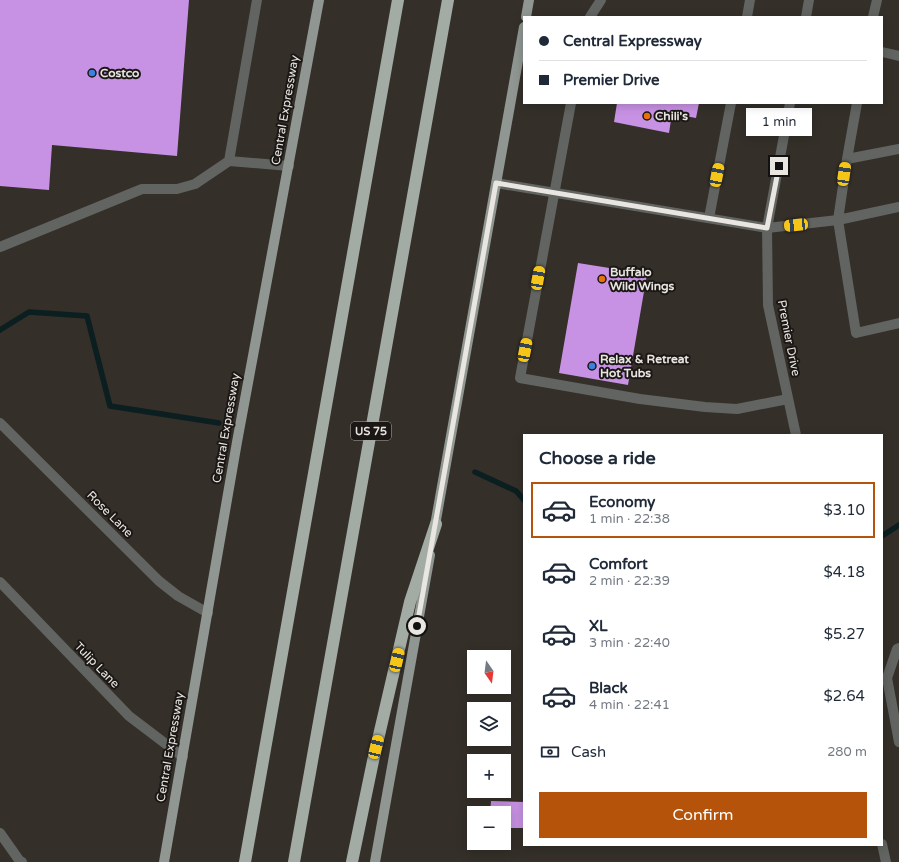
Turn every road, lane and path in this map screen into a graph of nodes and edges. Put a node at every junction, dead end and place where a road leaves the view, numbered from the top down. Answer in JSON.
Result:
{"nodes":[{"id":1,"x":257,"y":0,"type":"edge"},
{"id":2,"x":319,"y":0,"type":"edge"},
{"id":3,"x":398,"y":0,"type":"edge"},
{"id":4,"x":448,"y":0,"type":"edge"},
{"id":5,"x":529,"y":0,"type":"edge"},
{"id":6,"x":601,"y":0,"type":"edge"},
{"id":7,"x":750,"y":0,"type":"edge"},
{"id":8,"x":809,"y":0,"type":"edge"},
{"id":9,"x":877,"y":0,"type":"edge"},
{"id":10,"x":526,"y":16,"type":"edge"},
{"id":11,"x":591,"y":16,"type":"edge"},
{"id":12,"x":747,"y":16,"type":"edge"},
{"id":13,"x":806,"y":16,"type":"edge"},
{"id":14,"x":874,"y":16,"type":"edge"},
{"id":15,"x":523,"y":33,"type":"edge"},
{"id":16,"x":883,"y":52,"type":"edge"},
{"id":17,"x":899,"y":56,"type":"edge"},
{"id":18,"x":571,"y":104,"type":"edge"},
{"id":19,"x":731,"y":104,"type":"edge"},
{"id":20,"x":790,"y":104,"type":"edge"},
{"id":21,"x":857,"y":104,"type":"edge"},
{"id":22,"x":899,"y":149,"type":"edge"},
{"id":23,"x":847,"y":159,"type":"junction"},
{"id":24,"x":229,"y":162,"type":"junction"},
{"id":25,"x":289,"y":166,"type":"junction"},
{"id":26,"x":496,"y":183,"type":"junction"},
{"id":27,"x":554,"y":192,"type":"junction"},
{"id":28,"x":899,"y":207,"type":"edge"},
{"id":29,"x":709,"y":218,"type":"junction"},
{"id":30,"x":838,"y":220,"type":"junction"},
{"id":31,"x":767,"y":228,"type":"junction"},
{"id":32,"x":0,"y":247,"type":"edge"},
{"id":33,"x":899,"y":323,"type":"edge"},
{"id":34,"x":788,"y":399,"type":"junction"},
{"id":35,"x":0,"y":423,"type":"edge"},
{"id":36,"x":796,"y":434,"type":"edge"},
{"id":37,"x":436,"y":524,"type":"junction"},
{"id":38,"x":0,"y":582,"type":"edge"},
{"id":39,"x":208,"y":613,"type":"junction"},
{"id":40,"x":899,"y":648,"type":"edge"},
{"id":41,"x":899,"y":742,"type":"edge"},
{"id":42,"x":183,"y":757,"type":"junction"},
{"id":43,"x":0,"y":833,"type":"edge"},
{"id":44,"x":882,"y":846,"type":"edge"},
{"id":45,"x":22,"y":862,"type":"edge"},
{"id":46,"x":164,"y":862,"type":"edge"},
{"id":47,"x":244,"y":862,"type":"edge"},
{"id":48,"x":294,"y":862,"type":"edge"},
{"id":49,"x":352,"y":862,"type":"edge"},
{"id":50,"x":375,"y":862,"type":"edge"},
{"id":51,"x":886,"y":862,"type":"edge"}],
"edges":[{"from":1,"to":24,"type":"street"},
{"from":2,"to":25,"type":"main road","name":"Central Expressway"},
{"from":3,"to":47,"type":"highway"},
{"from":4,"to":48,"type":"highway","number":"US 75"},
{"from":5,"to":10,"type":"main road"},
{"from":6,"to":11,"type":"street"},
{"from":7,"to":12,"type":"street"},
{"from":8,"to":13,"type":"street"},
{"from":9,"to":14,"type":"street"},
{"from":15,"to":26,"type":"main road"},
{"from":16,"to":17,"type":"street"},
{"from":18,"to":27,"type":"street"},
{"from":19,"to":29,"type":"street"},
{"from":20,"to":31,"type":"street","name":"Premier Drive"},
{"from":21,"to":23,"type":"street"},
{"from":22,"to":23,"type":"street"},
{"from":23,"to":30,"type":"street"},
{"from":24,"to":25,"type":"street"},
{"from":24,"to":32,"type":"street"},
{"from":25,"to":39,"type":"main road","name":"Central Expressway"},
{"from":26,"to":27,"type":"street"},
{"from":26,"to":37,"type":"main road"},
{"from":27,"to":29,"type":"street"},
{"from":27,"to":34,"type":"street"},
{"from":28,"to":30,"type":"street"},
{"from":29,"to":31,"type":"street"},
{"from":30,"to":31,"type":"street"},
{"from":30,"to":33,"type":"street"},
{"from":31,"to":34,"type":"street","name":"Premier Drive"},
{"from":34,"to":36,"type":"street","name":"Premier Drive"},
{"from":35,"to":39,"type":"street","name":"Rose Lane"},
{"from":37,"to":49,"type":"highway"},
{"from":37,"to":50,"type":"main road"},
{"from":38,"to":42,"type":"street","name":"Tulip Lane"},
{"from":39,"to":42,"type":"main road","name":"Central Expressway"},
{"from":40,"to":41,"type":"street"},
{"from":42,"to":46,"type":"main road","name":"Central Expressway"},
{"from":43,"to":45,"type":"street"},
{"from":44,"to":51,"type":"street"}]}
